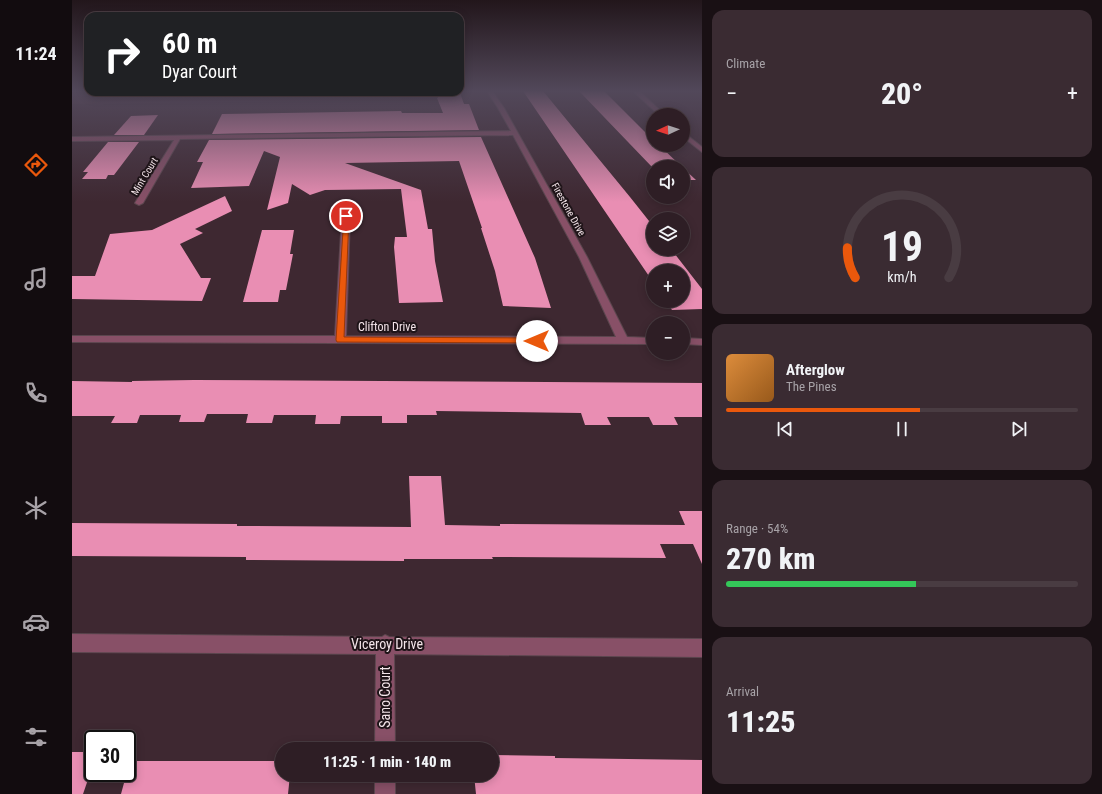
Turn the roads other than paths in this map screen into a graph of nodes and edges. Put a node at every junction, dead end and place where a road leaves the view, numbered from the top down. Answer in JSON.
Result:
{"nodes":[{"id":1,"x":512,"y":128,"type":"edge"},
{"id":2,"x":515,"y":133,"type":"junction"},
{"id":3,"x":178,"y":138,"type":"junction"},
{"id":4,"x":72,"y":139,"type":"edge"},
{"id":5,"x":690,"y":140,"type":"edge"},
{"id":6,"x":702,"y":150,"type":"edge"},
{"id":7,"x":139,"y":203,"type":"dead end"},
{"id":8,"x":346,"y":216,"type":"dead end"},
{"id":9,"x":72,"y":339,"type":"edge"},
{"id":10,"x":340,"y":340,"type":"junction"},
{"id":11,"x":623,"y":341,"type":"junction"},
{"id":12,"x":646,"y":341,"type":"edge"},
{"id":13,"x":690,"y":342,"type":"edge"},
{"id":14,"x":702,"y":342,"type":"edge"},
{"id":15,"x":72,"y":643,"type":"edge"},
{"id":16,"x":385,"y":644,"type":"junction"},
{"id":17,"x":702,"y":648,"type":"edge"},
{"id":18,"x":385,"y":742,"type":"edge"},
{"id":19,"x":385,"y":782,"type":"edge"},
{"id":20,"x":385,"y":794,"type":"edge"}],
"edges":[{"from":1,"to":2,"type":"street","name":"Firestone Drive"},
{"from":2,"to":3,"type":"street"},
{"from":2,"to":11,"type":"street","name":"Firestone Drive"},
{"from":3,"to":4,"type":"street"},
{"from":3,"to":7,"type":"street","name":"Mint Court"},
{"from":5,"to":6,"type":"street"},
{"from":8,"to":10,"type":"street"},
{"from":9,"to":10,"type":"street","name":"Clifton Drive"},
{"from":10,"to":11,"type":"street","name":"Clifton Drive"},
{"from":11,"to":12,"type":"street","name":"Clifton Drive"},
{"from":13,"to":14,"type":"street"},
{"from":15,"to":16,"type":"street","name":"Viceroy Drive"},
{"from":16,"to":17,"type":"street","name":"Viceroy Drive"},
{"from":16,"to":18,"type":"street","name":"Sano Court"},
{"from":19,"to":20,"type":"street"}]}
